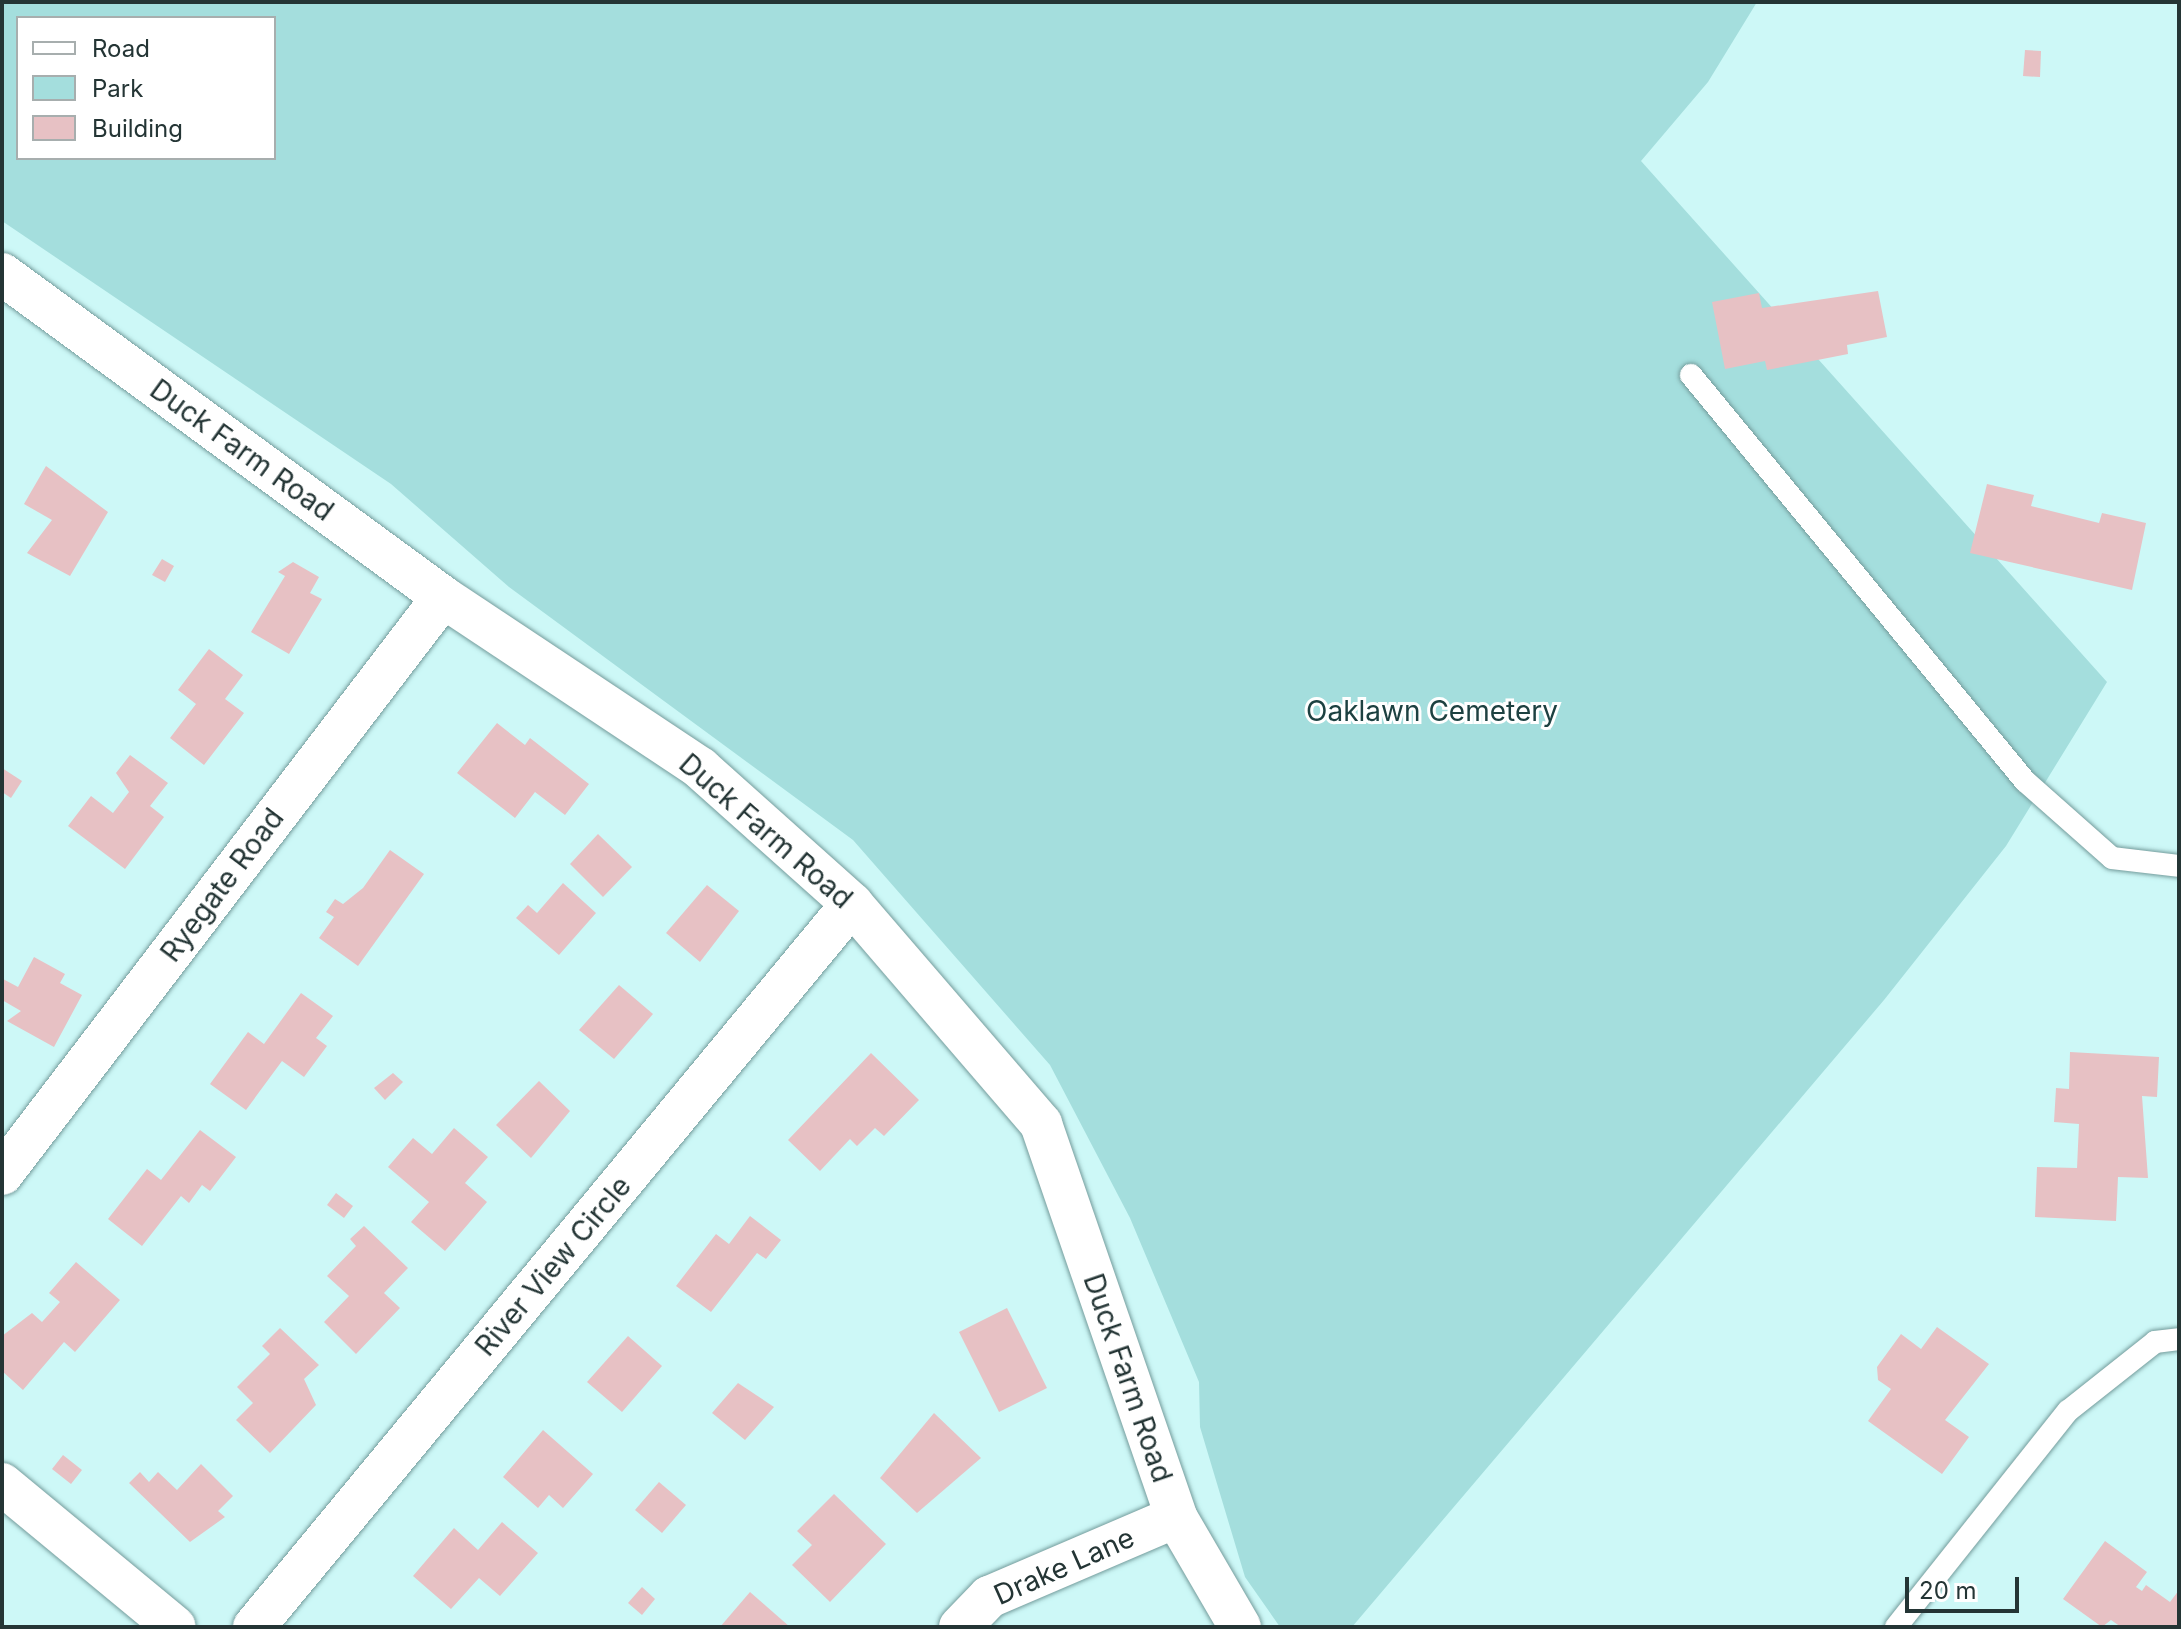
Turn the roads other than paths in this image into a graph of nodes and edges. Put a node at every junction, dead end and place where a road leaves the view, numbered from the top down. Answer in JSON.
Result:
{"nodes":[{"id":1,"x":2,"y":274,"type":"edge"},
{"id":2,"x":1691,"y":375,"type":"dead end"},
{"id":3,"x":443,"y":597,"type":"junction"},
{"id":4,"x":2179,"y":866,"type":"edge"},
{"id":5,"x":852,"y":904,"type":"junction"},
{"id":6,"x":2,"y":1174,"type":"edge"},
{"id":7,"x":2179,"y":1339,"type":"edge"},
{"id":8,"x":2,"y":1484,"type":"edge"},
{"id":9,"x":1176,"y":1517,"type":"junction"},
{"id":10,"x":175,"y":1627,"type":"edge"},
{"id":11,"x":254,"y":1627,"type":"edge"},
{"id":12,"x":960,"y":1627,"type":"edge"},
{"id":13,"x":1240,"y":1627,"type":"edge"},
{"id":14,"x":1896,"y":1627,"type":"edge"}],
"edges":[{"from":1,"to":3,"type":"street","name":"Duck Farm Road"},
{"from":2,"to":4,"type":"lane"},
{"from":3,"to":5,"type":"street","name":"Duck Farm Road"},
{"from":3,"to":6,"type":"street","name":"Ryegate Road"},
{"from":5,"to":9,"type":"street","name":"Duck Farm Road"},
{"from":5,"to":11,"type":"street","name":"River View Circle"},
{"from":7,"to":14,"type":"lane"},
{"from":8,"to":10,"type":"street"},
{"from":9,"to":12,"type":"street","name":"Drake Lane"},
{"from":9,"to":13,"type":"street","name":"Duck Farm Road"}]}
